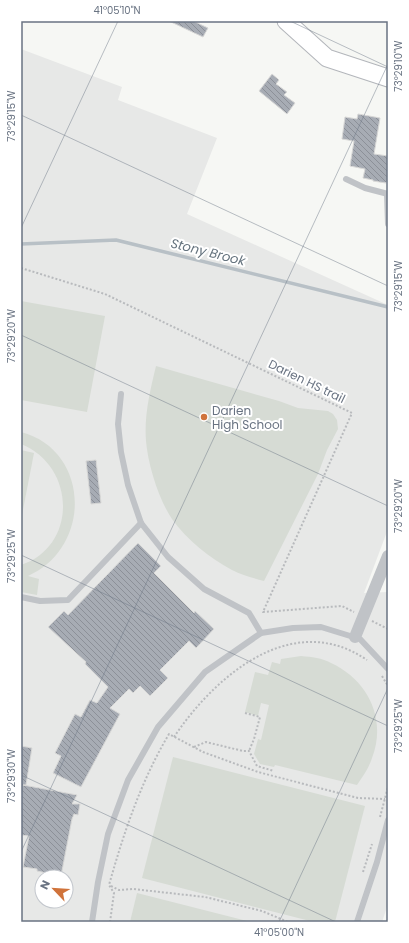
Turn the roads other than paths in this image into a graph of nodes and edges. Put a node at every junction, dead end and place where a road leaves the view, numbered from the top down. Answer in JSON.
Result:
{"nodes":[{"id":1,"x":286,"y":21,"type":"edge"},
{"id":2,"x":388,"y":78,"type":"edge"},
{"id":3,"x":346,"y":179,"type":"dead end"},
{"id":4,"x":387,"y":194,"type":"edge"},
{"id":5,"x":388,"y":224,"type":"edge"},
{"id":6,"x":121,"y":394,"type":"dead end"},
{"id":7,"x":141,"y":523,"type":"junction"},
{"id":8,"x":388,"y":556,"type":"edge"},
{"id":9,"x":21,"y":597,"type":"edge"},
{"id":10,"x":261,"y":633,"type":"junction"},
{"id":11,"x":354,"y":637,"type":"junction"},
{"id":12,"x":388,"y":670,"type":"edge"},
{"id":13,"x":388,"y":820,"type":"edge"},
{"id":14,"x":92,"y":922,"type":"edge"},
{"id":15,"x":358,"y":922,"type":"edge"}],
"edges":[{"from":1,"to":2,"type":"main road"},
{"from":3,"to":4,"type":"lane"},
{"from":4,"to":5,"type":"lane"},
{"from":6,"to":7,"type":"lane"},
{"from":7,"to":9,"type":"lane"},
{"from":7,"to":10,"type":"lane"},
{"from":8,"to":11,"type":"street"},
{"from":10,"to":11,"type":"lane"},
{"from":10,"to":14,"type":"lane"},
{"from":11,"to":12,"type":"lane"},
{"from":13,"to":15,"type":"lane"}]}
